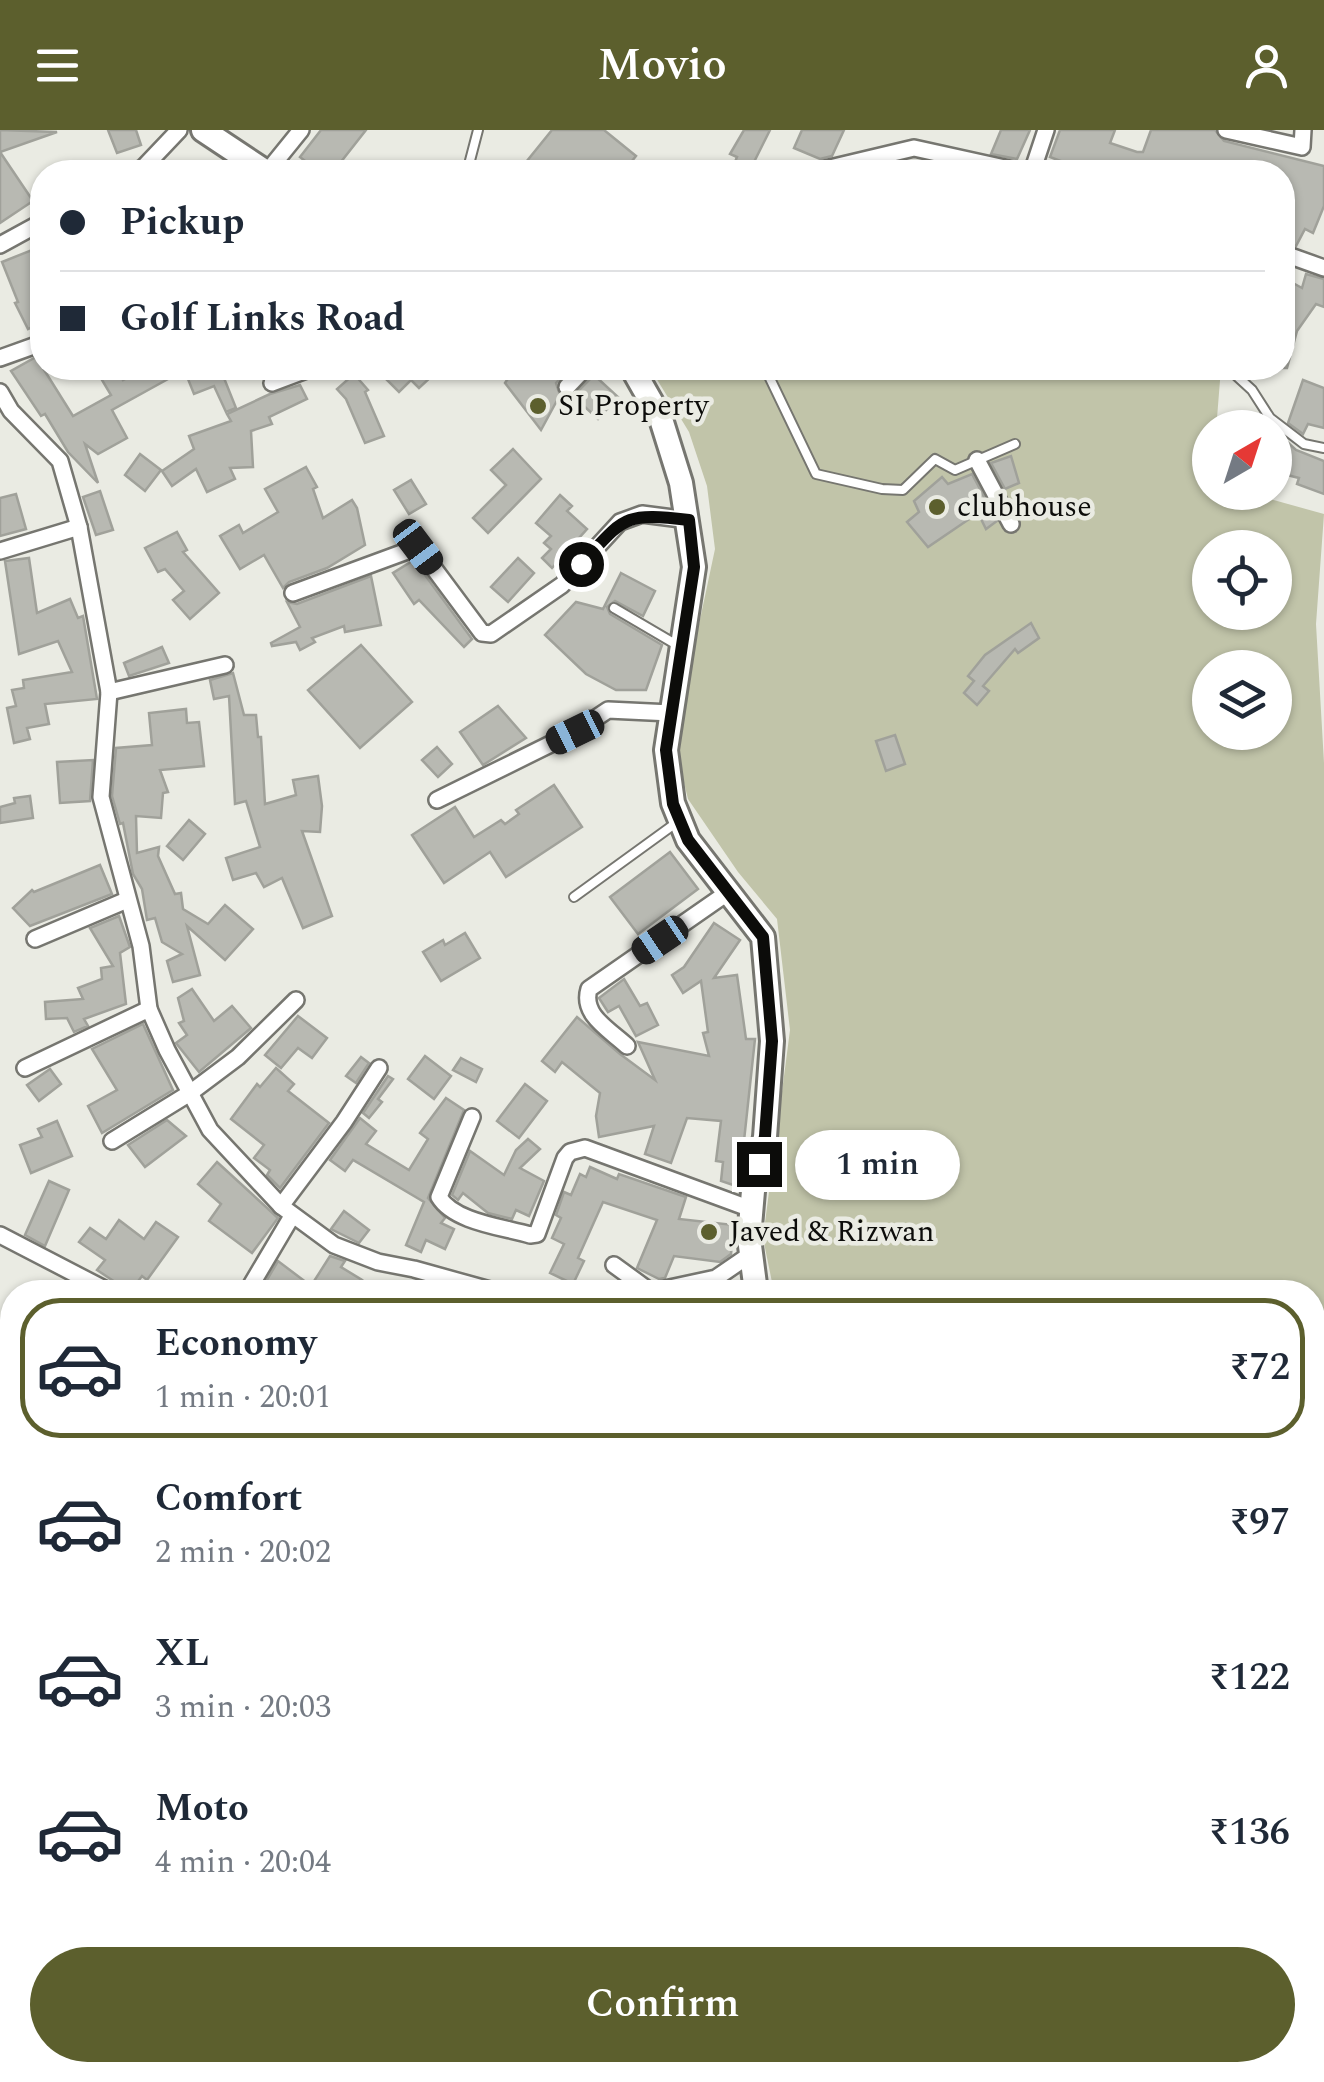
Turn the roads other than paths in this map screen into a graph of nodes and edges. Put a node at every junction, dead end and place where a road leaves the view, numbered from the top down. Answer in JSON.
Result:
{"nodes":[{"id":1,"x":179,"y":130,"type":"edge"},
{"id":2,"x":203,"y":130,"type":"edge"},
{"id":3,"x":301,"y":130,"type":"edge"},
{"id":4,"x":478,"y":130,"type":"edge"},
{"id":5,"x":910,"y":130,"type":"edge"},
{"id":6,"x":1046,"y":130,"type":"edge"},
{"id":7,"x":1226,"y":130,"type":"edge"},
{"id":8,"x":1304,"y":130,"type":"edge"},
{"id":9,"x":914,"y":148,"type":"junction"},
{"id":10,"x":151,"y":160,"type":"edge"},
{"id":11,"x":249,"y":160,"type":"edge"},
{"id":12,"x":277,"y":160,"type":"edge"},
{"id":13,"x":470,"y":160,"type":"edge"},
{"id":14,"x":864,"y":160,"type":"edge"},
{"id":15,"x":968,"y":160,"type":"edge"},
{"id":16,"x":1036,"y":160,"type":"edge"},
{"id":17,"x":30,"y":229,"type":"edge"},
{"id":18,"x":0,"y":246,"type":"edge"},
{"id":19,"x":1295,"y":259,"type":"edge"},
{"id":20,"x":1324,"y":268,"type":"edge"},
{"id":21,"x":30,"y":347,"type":"edge"},
{"id":22,"x":0,"y":358,"type":"edge"},
{"id":23,"x":280,"y":380,"type":"edge"},
{"id":24,"x":575,"y":380,"type":"edge"},
{"id":25,"x":639,"y":380,"type":"edge"},
{"id":26,"x":771,"y":380,"type":"edge"},
{"id":27,"x":1241,"y":380,"type":"edge"},
{"id":28,"x":272,"y":383,"type":"dead end"},
{"id":29,"x":567,"y":388,"type":"dead end"},
{"id":30,"x":0,"y":392,"type":"edge"},
{"id":31,"x":6,"y":415,"type":"edge"},
{"id":32,"x":1015,"y":444,"type":"dead end"},
{"id":33,"x":1324,"y":448,"type":"edge"},
{"id":34,"x":977,"y":460,"type":"junction"},
{"id":35,"x":689,"y":520,"type":"junction"},
{"id":36,"x":1010,"y":524,"type":"dead end"},
{"id":37,"x":79,"y":527,"type":"junction"},
{"id":38,"x":0,"y":551,"type":"edge"},
{"id":39,"x":293,"y":594,"type":"dead end"},
{"id":40,"x":614,"y":608,"type":"dead end"},
{"id":41,"x":681,"y":648,"type":"junction"},
{"id":42,"x":225,"y":665,"type":"dead end"},
{"id":43,"x":109,"y":692,"type":"junction"},
{"id":44,"x":671,"y":713,"type":"junction"},
{"id":45,"x":437,"y":800,"type":"dead end"},
{"id":46,"x":680,"y":820,"type":"junction"},
{"id":47,"x":730,"y":891,"type":"junction"},
{"id":48,"x":574,"y":897,"type":"dead end"},
{"id":49,"x":128,"y":900,"type":"junction"},
{"id":50,"x":35,"y":939,"type":"dead end"},
{"id":51,"x":296,"y":1000,"type":"dead end"},
{"id":52,"x":149,"y":1009,"type":"junction"},
{"id":53,"x":627,"y":1046,"type":"dead end"},
{"id":54,"x":25,"y":1068,"type":"dead end"},
{"id":55,"x":379,"y":1068,"type":"dead end"},
{"id":56,"x":190,"y":1093,"type":"junction"},
{"id":57,"x":472,"y":1118,"type":"dead end"},
{"id":58,"x":112,"y":1141,"type":"dead end"},
{"id":59,"x":751,"y":1209,"type":"junction"},
{"id":60,"x":286,"y":1211,"type":"junction"},
{"id":61,"x":0,"y":1235,"type":"edge"},
{"id":62,"x":751,"y":1254,"type":"junction"},
{"id":63,"x":614,"y":1265,"type":"dead end"},
{"id":64,"x":87,"y":1280,"type":"edge"},
{"id":65,"x":253,"y":1280,"type":"edge"},
{"id":66,"x":453,"y":1280,"type":"edge"},
{"id":67,"x":635,"y":1280,"type":"edge"},
{"id":68,"x":707,"y":1280,"type":"edge"},
{"id":69,"x":754,"y":1280,"type":"edge"}],
"edges":[{"from":1,"to":10,"type":"street"},
{"from":2,"to":11,"type":"street"},
{"from":3,"to":12,"type":"street"},
{"from":4,"to":13,"type":"lane"},
{"from":5,"to":9,"type":"street"},
{"from":6,"to":16,"type":"street"},
{"from":7,"to":8,"type":"street"},
{"from":9,"to":14,"type":"street"},
{"from":9,"to":15,"type":"street"},
{"from":17,"to":18,"type":"street"},
{"from":19,"to":20,"type":"street"},
{"from":21,"to":22,"type":"street"},
{"from":23,"to":28,"type":"street"},
{"from":24,"to":29,"type":"street"},
{"from":25,"to":35,"type":"street"},
{"from":26,"to":34,"type":"lane"},
{"from":27,"to":33,"type":"lane"},
{"from":30,"to":31,"type":"street"},
{"from":31,"to":37,"type":"street"},
{"from":32,"to":34,"type":"lane"},
{"from":34,"to":36,"type":"street"},
{"from":35,"to":39,"type":"street"},
{"from":35,"to":41,"type":"street"},
{"from":37,"to":38,"type":"street"},
{"from":37,"to":43,"type":"street"},
{"from":40,"to":41,"type":"lane"},
{"from":41,"to":44,"type":"street"},
{"from":42,"to":43,"type":"street"},
{"from":43,"to":49,"type":"street"},
{"from":44,"to":45,"type":"street"},
{"from":44,"to":46,"type":"street"},
{"from":46,"to":47,"type":"street"},
{"from":46,"to":48,"type":"lane"},
{"from":47,"to":53,"type":"street"},
{"from":47,"to":59,"type":"street"},
{"from":49,"to":50,"type":"street"},
{"from":49,"to":52,"type":"street"},
{"from":51,"to":56,"type":"street"},
{"from":52,"to":54,"type":"street"},
{"from":52,"to":56,"type":"street"},
{"from":55,"to":60,"type":"street"},
{"from":56,"to":58,"type":"street"},
{"from":56,"to":60,"type":"street"},
{"from":57,"to":59,"type":"street"},
{"from":59,"to":62,"type":"street"},
{"from":60,"to":65,"type":"street"},
{"from":60,"to":66,"type":"street"},
{"from":61,"to":64,"type":"street"},
{"from":62,"to":68,"type":"street"},
{"from":62,"to":69,"type":"street"},
{"from":63,"to":67,"type":"street"}]}
